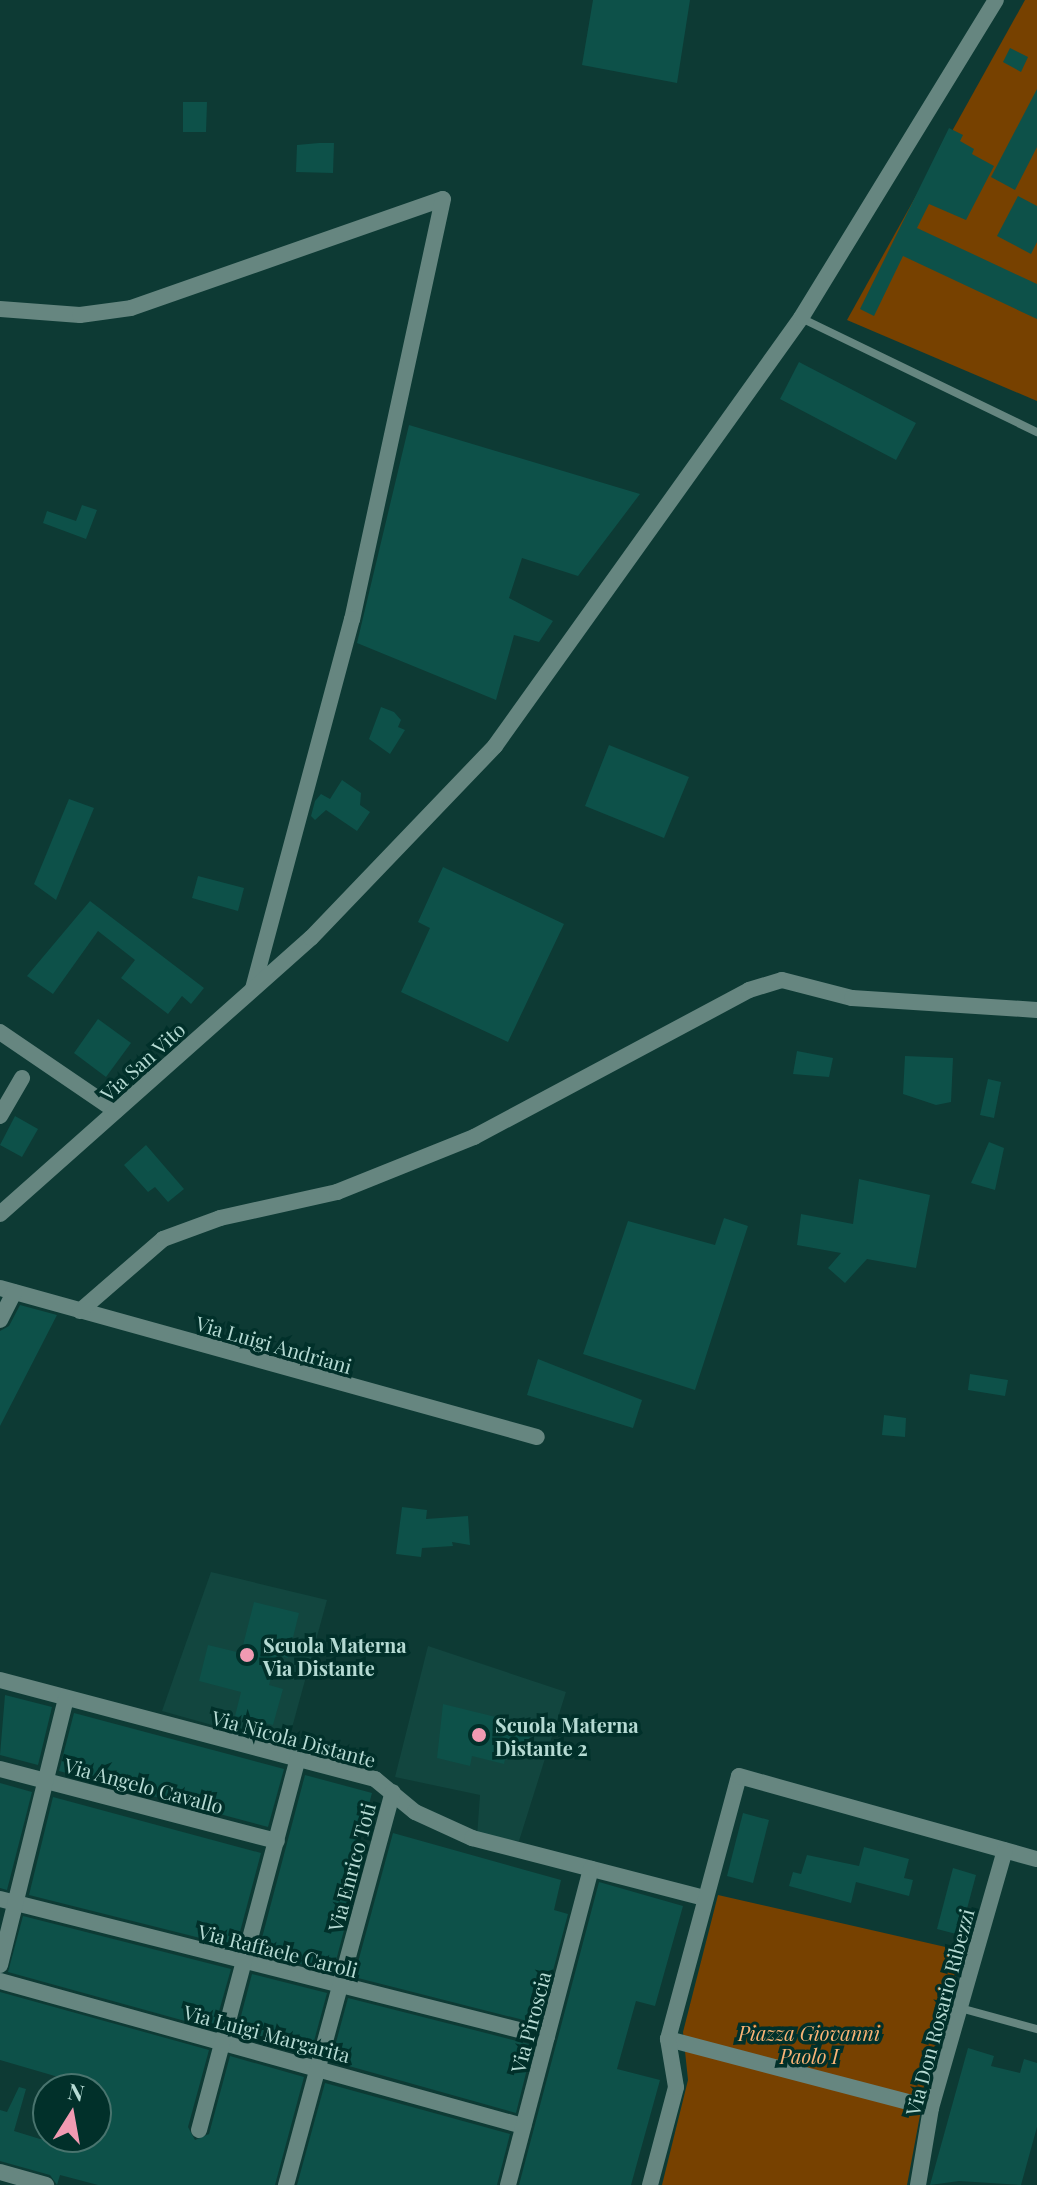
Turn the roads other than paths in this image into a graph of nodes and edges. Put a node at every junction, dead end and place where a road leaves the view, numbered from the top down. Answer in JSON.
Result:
{"nodes":[{"id":1,"x":996,"y":0,"type":"edge"},
{"id":2,"x":0,"y":309,"type":"edge"},
{"id":3,"x":801,"y":318,"type":"junction"},
{"id":4,"x":1037,"y":432,"type":"edge"},
{"id":5,"x":253,"y":989,"type":"junction"},
{"id":6,"x":1037,"y":1010,"type":"edge"},
{"id":7,"x":0,"y":1032,"type":"edge"},
{"id":8,"x":22,"y":1078,"type":"dead end"},
{"id":9,"x":116,"y":1111,"type":"junction"},
{"id":10,"x":0,"y":1116,"type":"edge"},
{"id":11,"x":0,"y":1214,"type":"edge"},
{"id":12,"x":7,"y":1290,"type":"edge"},
{"id":13,"x":80,"y":1311,"type":"junction"},
{"id":14,"x":0,"y":1320,"type":"edge"},
{"id":15,"x":537,"y":1437,"type":"dead end"},
{"id":16,"x":0,"y":1680,"type":"edge"},
{"id":17,"x":66,"y":1698,"type":"junction"},
{"id":18,"x":298,"y":1758,"type":"junction"},
{"id":19,"x":0,"y":1769,"type":"edge"},
{"id":20,"x":46,"y":1781,"type":"junction"},
{"id":21,"x":393,"y":1792,"type":"junction"},
{"id":22,"x":277,"y":1841,"type":"junction"},
{"id":23,"x":1005,"y":1850,"type":"junction"},
{"id":24,"x":1037,"y":1859,"type":"edge"},
{"id":25,"x":591,"y":1869,"type":"junction"},
{"id":26,"x":704,"y":1898,"type":"junction"},
{"id":27,"x":7,"y":1901,"type":"edge"},
{"id":28,"x":244,"y":1962,"type":"junction"},
{"id":29,"x":0,"y":1965,"type":"edge"},
{"id":30,"x":0,"y":1981,"type":"edge"},
{"id":31,"x":339,"y":1986,"type":"junction"},
{"id":32,"x":960,"y":2008,"type":"junction"},
{"id":33,"x":1037,"y":2029,"type":"edge"},
{"id":34,"x":547,"y":2037,"type":"junction"},
{"id":35,"x":668,"y":2039,"type":"junction"},
{"id":36,"x":225,"y":2042,"type":"junction"},
{"id":37,"x":318,"y":2066,"type":"junction"},
{"id":38,"x":931,"y":2108,"type":"junction"},
{"id":39,"x":523,"y":2126,"type":"junction"},
{"id":40,"x":199,"y":2130,"type":"dead end"},
{"id":41,"x":0,"y":2172,"type":"edge"},
{"id":42,"x":46,"y":2185,"type":"edge"},
{"id":43,"x":286,"y":2185,"type":"edge"},
{"id":44,"x":508,"y":2185,"type":"edge"},
{"id":45,"x":650,"y":2185,"type":"edge"},
{"id":46,"x":918,"y":2185,"type":"edge"}],
"edges":[{"from":1,"to":3,"type":"street","name":"Via San Vito"},
{"from":2,"to":5,"type":"street"},
{"from":3,"to":4,"type":"lane"},
{"from":3,"to":5,"type":"street","name":"Via San Vito"},
{"from":5,"to":9,"type":"street","name":"Via San Vito"},
{"from":6,"to":13,"type":"street"},
{"from":7,"to":9,"type":"street"},
{"from":8,"to":10,"type":"street"},
{"from":9,"to":11,"type":"street","name":"Via San Vito"},
{"from":12,"to":13,"type":"street","name":"Via Luigi Andriani"},
{"from":12,"to":14,"type":"street"},
{"from":13,"to":15,"type":"street","name":"Via Luigi Andriani"},
{"from":16,"to":17,"type":"street","name":"Via Nicola Distante"},
{"from":17,"to":18,"type":"street","name":"Via Nicola Distante"},
{"from":17,"to":20,"type":"street"},
{"from":18,"to":21,"type":"street","name":"Via Nicola Distante"},
{"from":18,"to":22,"type":"street"},
{"from":19,"to":20,"type":"street","name":"Via Angelo Cavallo"},
{"from":20,"to":22,"type":"street","name":"Via Angelo Cavallo"},
{"from":20,"to":27,"type":"street"},
{"from":21,"to":25,"type":"street","name":"Via Nicola Distante"},
{"from":21,"to":31,"type":"street","name":"Via Enrico Toti"},
{"from":22,"to":28,"type":"street"},
{"from":23,"to":24,"type":"street"},
{"from":23,"to":26,"type":"street"},
{"from":23,"to":32,"type":"street","name":"Via Don Rosario Ribezzi"},
{"from":25,"to":26,"type":"street","name":"Via Nicola Distante"},
{"from":25,"to":34,"type":"street","name":"Via Piroscia"},
{"from":26,"to":35,"type":"street"},
{"from":27,"to":28,"type":"street","name":"Via Raffaele Caroli"},
{"from":27,"to":29,"type":"street"},
{"from":28,"to":31,"type":"street","name":"Via Raffaele Caroli"},
{"from":28,"to":36,"type":"street"},
{"from":30,"to":36,"type":"street","name":"Via Luigi Margarita"},
{"from":31,"to":34,"type":"street","name":"Via Raffaele Caroli"},
{"from":31,"to":37,"type":"street","name":"Via Enrico Toti"},
{"from":32,"to":33,"type":"lane"},
{"from":32,"to":38,"type":"street","name":"Via Don Rosario Ribezzi"},
{"from":34,"to":39,"type":"street","name":"Via Piroscia"},
{"from":35,"to":38,"type":"street"},
{"from":35,"to":45,"type":"street"},
{"from":36,"to":37,"type":"street","name":"Via Luigi Margarita"},
{"from":36,"to":40,"type":"street"},
{"from":37,"to":39,"type":"street","name":"Via Luigi Margarita"},
{"from":37,"to":43,"type":"street","name":"Via Enrico Toti"},
{"from":38,"to":46,"type":"street","name":"Via Don Rosario Ribezzi"},
{"from":39,"to":44,"type":"street","name":"Via Piroscia"},
{"from":41,"to":42,"type":"street"}]}
